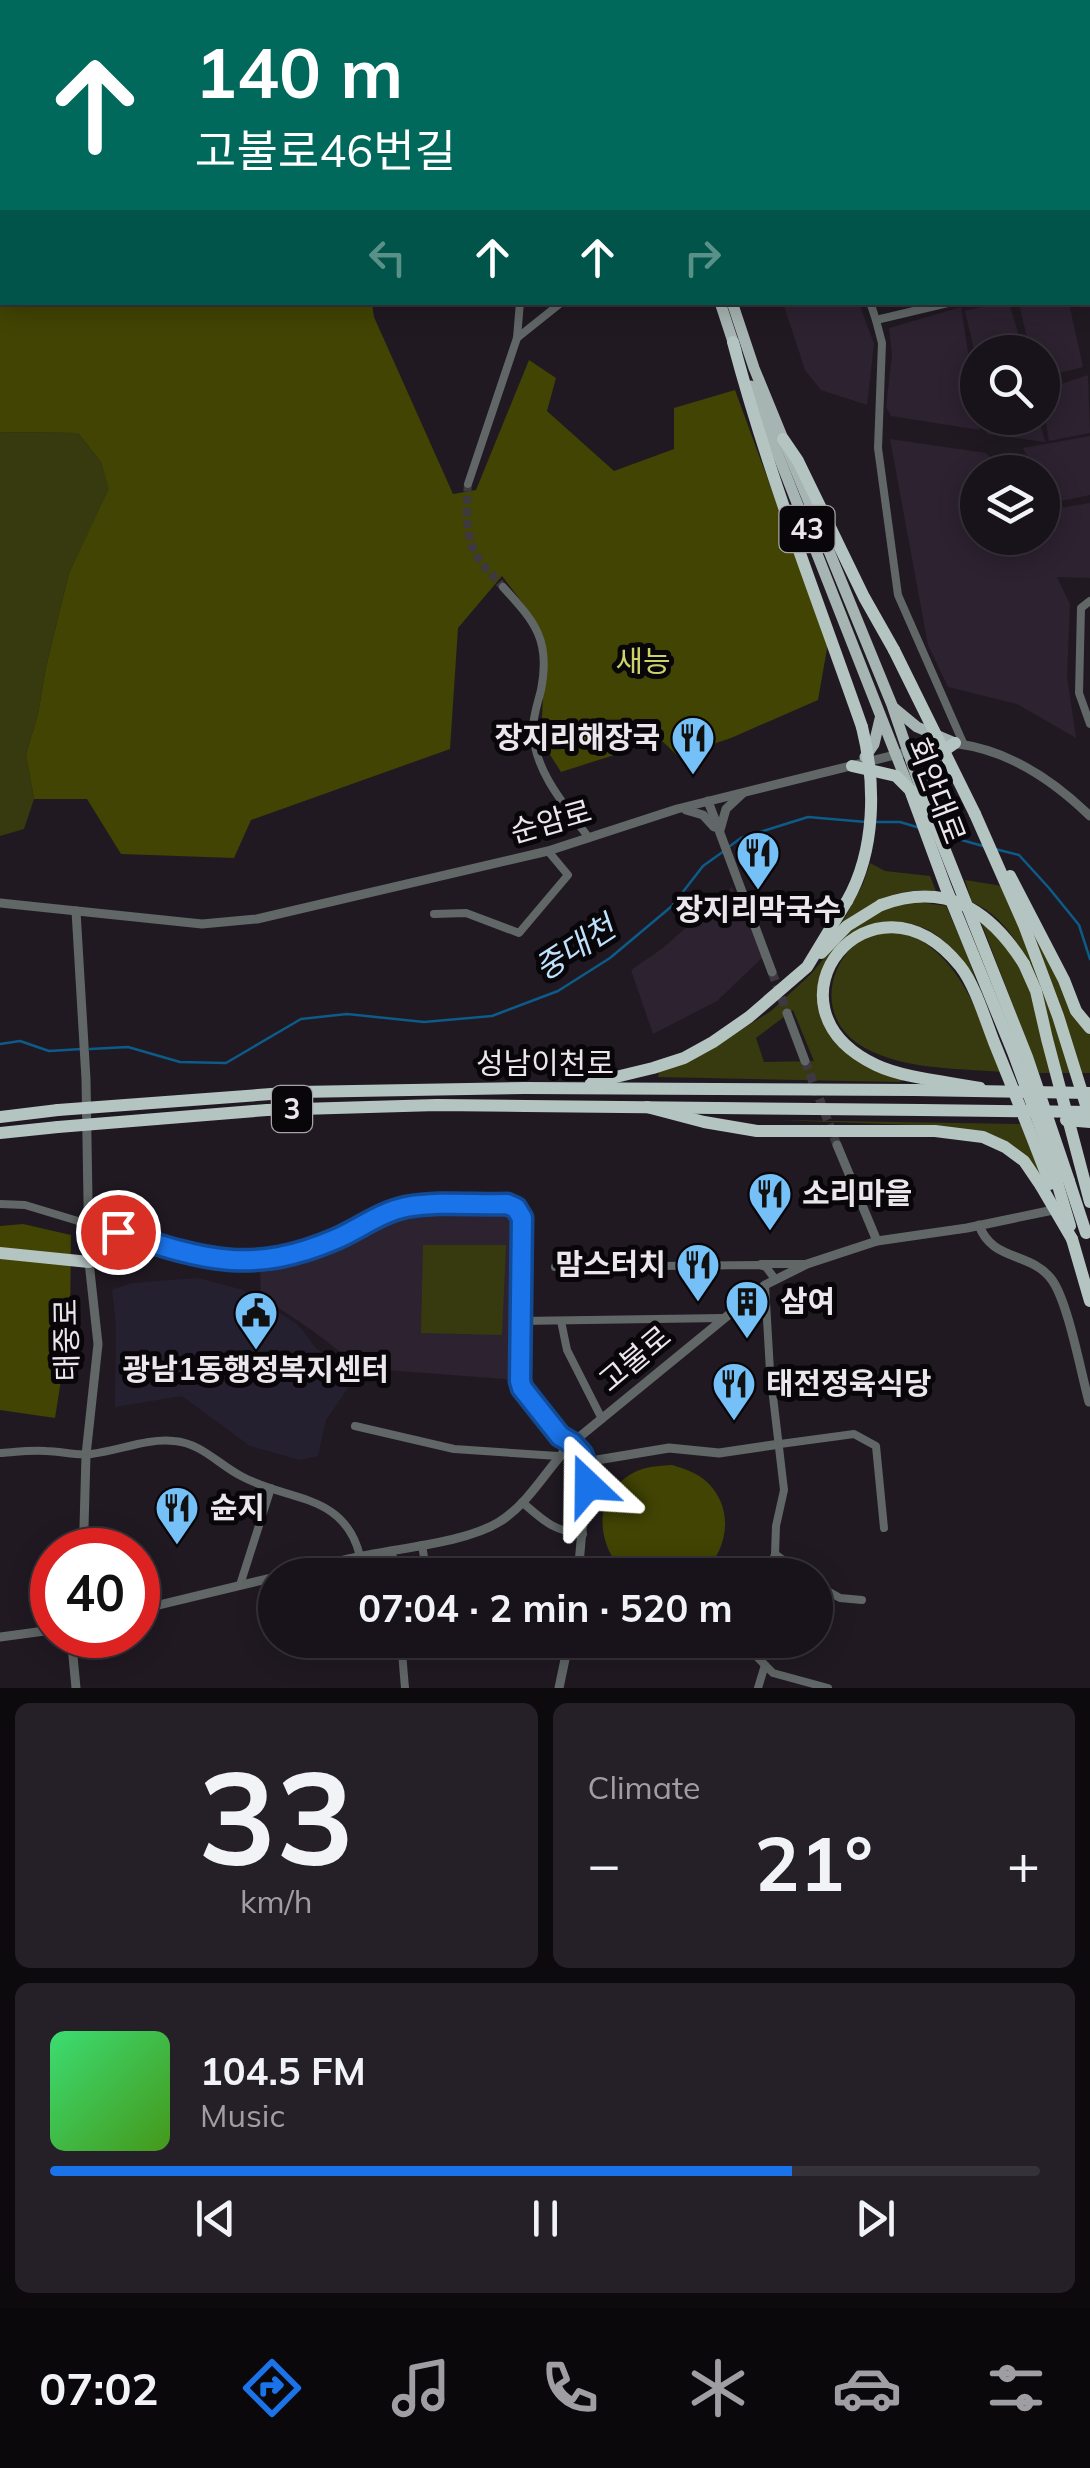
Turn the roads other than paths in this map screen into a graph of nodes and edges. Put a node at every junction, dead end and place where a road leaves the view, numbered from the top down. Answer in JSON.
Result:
{"nodes":[{"id":1,"x":520,"y":305,"type":"edge"},
{"id":2,"x":558,"y":305,"type":"edge"},
{"id":3,"x":721,"y":305,"type":"edge"},
{"id":4,"x":733,"y":305,"type":"edge"},
{"id":5,"x":871,"y":305,"type":"edge"},
{"id":6,"x":939,"y":305,"type":"edge"},
{"id":7,"x":876,"y":320,"type":"junction"},
{"id":8,"x":516,"y":338,"type":"junction"},
{"id":9,"x":733,"y":342,"type":"junction"},
{"id":10,"x":783,"y":439,"type":"junction"},
{"id":11,"x":468,"y":484,"type":"tunnel mouth"},
{"id":12,"x":504,"y":587,"type":"tunnel mouth"},
{"id":13,"x":1090,"y":601,"type":"edge"},
{"id":14,"x":892,"y":705,"type":"junction"},
{"id":15,"x":881,"y":715,"type":"junction"},
{"id":16,"x":1090,"y":724,"type":"edge"},
{"id":17,"x":960,"y":744,"type":"junction"},
{"id":18,"x":901,"y":753,"type":"junction"},
{"id":19,"x":857,"y":764,"type":"junction"},
{"id":20,"x":747,"y":790,"type":"junction"},
{"id":21,"x":915,"y":790,"type":"junction"},
{"id":22,"x":708,"y":801,"type":"junction"},
{"id":23,"x":677,"y":809,"type":"junction"},
{"id":24,"x":1090,"y":816,"type":"edge"},
{"id":25,"x":720,"y":833,"type":"junction"},
{"id":26,"x":589,"y":838,"type":"junction"},
{"id":27,"x":548,"y":852,"type":"junction"},
{"id":28,"x":0,"y":904,"type":"edge"},
{"id":29,"x":76,"y":911,"type":"junction"},
{"id":30,"x":434,"y":914,"type":"dead end"},
{"id":31,"x":1029,"y":922,"type":"junction"},
{"id":32,"x":807,"y":968,"type":"junction"},
{"id":33,"x":772,"y":972,"type":"tunnel mouth"},
{"id":34,"x":787,"y":1013,"type":"tunnel mouth"},
{"id":35,"x":1090,"y":1028,"type":"edge"},
{"id":36,"x":804,"y":1060,"type":"tunnel mouth"},
{"id":37,"x":568,"y":1089,"type":"junction"},
{"id":38,"x":1007,"y":1093,"type":"junction"},
{"id":39,"x":1090,"y":1093,"type":"edge"},
{"id":40,"x":647,"y":1107,"type":"junction"},
{"id":41,"x":0,"y":1116,"type":"edge"},
{"id":42,"x":1090,"y":1118,"type":"edge"},
{"id":43,"x":0,"y":1133,"type":"edge"},
{"id":44,"x":837,"y":1145,"type":"tunnel mouth"},
{"id":45,"x":1054,"y":1183,"type":"junction"},
{"id":46,"x":1090,"y":1202,"type":"edge"},
{"id":47,"x":0,"y":1204,"type":"edge"},
{"id":48,"x":90,"y":1224,"type":"junction"},
{"id":49,"x":979,"y":1225,"type":"junction"},
{"id":50,"x":1088,"y":1240,"type":"edge"},
{"id":51,"x":877,"y":1241,"type":"junction"},
{"id":52,"x":0,"y":1253,"type":"edge"},
{"id":53,"x":89,"y":1262,"type":"junction"},
{"id":54,"x":758,"y":1264,"type":"junction"},
{"id":55,"x":807,"y":1264,"type":"junction"},
{"id":56,"x":555,"y":1267,"type":"dead end"},
{"id":57,"x":775,"y":1279,"type":"junction"},
{"id":58,"x":765,"y":1285,"type":"junction"},
{"id":59,"x":1090,"y":1302,"type":"edge"},
{"id":60,"x":723,"y":1318,"type":"junction"},
{"id":61,"x":520,"y":1321,"type":"junction"},
{"id":62,"x":562,"y":1321,"type":"junction"},
{"id":63,"x":1090,"y":1402,"type":"edge"},
{"id":64,"x":602,"y":1419,"type":"junction"},
{"id":65,"x":356,"y":1426,"type":"dead end"},
{"id":66,"x":572,"y":1443,"type":"junction"},
{"id":67,"x":780,"y":1444,"type":"junction"},
{"id":68,"x":0,"y":1453,"type":"edge"},
{"id":69,"x":86,"y":1455,"type":"junction"},
{"id":70,"x":558,"y":1456,"type":"junction"},
{"id":71,"x":585,"y":1462,"type":"junction"},
{"id":72,"x":271,"y":1488,"type":"junction"},
{"id":73,"x":522,"y":1502,"type":"junction"},
{"id":74,"x":84,"y":1528,"type":"edge"},
{"id":75,"x":884,"y":1528,"type":"dead end"},
{"id":76,"x":582,"y":1534,"type":"junction"},
{"id":77,"x":422,"y":1546,"type":"junction"},
{"id":78,"x":392,"y":1551,"type":"junction"},
{"id":79,"x":775,"y":1554,"type":"junction"},
{"id":80,"x":360,"y":1556,"type":"junction"},
{"id":81,"x":352,"y":1558,"type":"edge"},
{"id":82,"x":393,"y":1558,"type":"edge"},
{"id":83,"x":424,"y":1558,"type":"edge"},
{"id":84,"x":580,"y":1558,"type":"edge"},
{"id":85,"x":774,"y":1558,"type":"edge"},
{"id":86,"x":780,"y":1558,"type":"edge"},
{"id":87,"x":258,"y":1581,"type":"edge"},
{"id":88,"x":240,"y":1586,"type":"junction"},
{"id":89,"x":833,"y":1594,"type":"edge"},
{"id":90,"x":862,"y":1600,"type":"dead end"},
{"id":91,"x":160,"y":1605,"type":"edge"},
{"id":92,"x":30,"y":1633,"type":"edge"},
{"id":93,"x":0,"y":1637,"type":"edge"},
{"id":94,"x":73,"y":1658,"type":"edge"},
{"id":95,"x":402,"y":1658,"type":"edge"},
{"id":96,"x":565,"y":1658,"type":"edge"},
{"id":97,"x":758,"y":1658,"type":"edge"},
{"id":98,"x":766,"y":1666,"type":"junction"},
{"id":99,"x":76,"y":1688,"type":"edge"},
{"id":100,"x":405,"y":1688,"type":"edge"},
{"id":101,"x":559,"y":1688,"type":"edge"},
{"id":102,"x":758,"y":1688,"type":"edge"},
{"id":103,"x":828,"y":1688,"type":"edge"}],
"edges":[{"from":1,"to":8,"type":"street"},
{"from":2,"to":8,"type":"street"},
{"from":3,"to":9,"type":"main road","name":"회안대로","number":"43"},
{"from":4,"to":10,"type":"main road","name":"회안대로","number":"43"},
{"from":5,"to":7,"type":"street"},
{"from":6,"to":7,"type":"street"},
{"from":7,"to":17,"type":"street"},
{"from":8,"to":11,"type":"street"},
{"from":9,"to":15,"type":"main road","name":"회안대로","number":"43"},
{"from":9,"to":32,"type":"highway","bridge":true},
{"from":10,"to":14,"type":"main road","name":"회안대로","number":"43"},
{"from":10,"to":31,"type":"highway","bridge":true},
{"from":12,"to":26,"type":"street"},
{"from":13,"to":16,"type":"street"},
{"from":14,"to":17,"type":"main road"},
{"from":14,"to":18,"type":"main road","name":"회안대로","number":"43"},
{"from":15,"to":18,"type":"main road","name":"회안대로","number":"43"},
{"from":15,"to":19,"type":"main road"},
{"from":17,"to":18,"type":"street","name":"순암로"},
{"from":17,"to":21,"type":"highway"},
{"from":17,"to":24,"type":"street","name":"순암로"},
{"from":18,"to":19,"type":"street","name":"순암로"},
{"from":18,"to":21,"type":"main road","name":"회안대로","number":"43"},
{"from":19,"to":20,"type":"street","name":"순암로"},
{"from":19,"to":21,"type":"highway"},
{"from":20,"to":22,"type":"street","name":"순암로"},
{"from":20,"to":25,"type":"street"},
{"from":21,"to":45,"type":"highway","name":"회안대로","number":"43"},
{"from":22,"to":23,"type":"street","name":"순암로"},
{"from":22,"to":25,"type":"street"},
{"from":23,"to":25,"type":"street"},
{"from":23,"to":26,"type":"street","name":"순암로"},
{"from":25,"to":33,"type":"street"},
{"from":26,"to":27,"type":"street","name":"순암로"},
{"from":27,"to":29,"type":"street","name":"순암로"},
{"from":27,"to":30,"type":"street"},
{"from":28,"to":29,"type":"street","name":"순암로"},
{"from":29,"to":48,"type":"street","name":"태중로"},
{"from":31,"to":35,"type":"highway"},
{"from":31,"to":42,"type":"highway"},
{"from":32,"to":37,"type":"highway"},
{"from":32,"to":46,"type":"highway","bridge":true},
{"from":34,"to":36,"type":"street"},
{"from":37,"to":38,"type":"highway","name":"성남이천로","number":"3","bridge":true},
{"from":37,"to":41,"type":"highway","name":"성남이천로","number":"3","bridge":true},
{"from":38,"to":39,"type":"highway","name":"성남이천로","number":"3","bridge":true},
{"from":38,"to":45,"type":"highway","bridge":true},
{"from":40,"to":42,"type":"highway","name":"성남이천로","number":"3","bridge":true},
{"from":40,"to":43,"type":"highway","name":"성남이천로","number":"3","bridge":true},
{"from":40,"to":45,"type":"highway"},
{"from":44,"to":51,"type":"street"},
{"from":45,"to":50,"type":"highway","name":"회안대로","number":"43","bridge":true},
{"from":45,"to":59,"type":"highway","bridge":true},
{"from":46,"to":49,"type":"street","name":"고불로"},
{"from":47,"to":48,"type":"street"},
{"from":48,"to":53,"type":"street","name":"태중로"},
{"from":48,"to":61,"type":"street"},
{"from":49,"to":51,"type":"street","name":"고불로"},
{"from":49,"to":63,"type":"street"},
{"from":51,"to":55,"type":"street","name":"고불로"},
{"from":52,"to":53,"type":"highway"},
{"from":53,"to":69,"type":"street","name":"태중로"},
{"from":54,"to":55,"type":"street"},
{"from":54,"to":56,"type":"street"},
{"from":54,"to":57,"type":"street"},
{"from":55,"to":57,"type":"street","name":"고불로"},
{"from":57,"to":58,"type":"street","name":"고불로"},
{"from":58,"to":60,"type":"street","name":"고불로"},
{"from":58,"to":67,"type":"street"},
{"from":60,"to":62,"type":"street"},
{"from":60,"to":64,"type":"street","name":"고불로"},
{"from":61,"to":62,"type":"street"},
{"from":61,"to":66,"type":"street"},
{"from":62,"to":64,"type":"street"},
{"from":64,"to":66,"type":"street","name":"고불로"},
{"from":65,"to":70,"type":"street"},
{"from":66,"to":70,"type":"street","name":"고불로"},
{"from":66,"to":71,"type":"street"},
{"from":67,"to":71,"type":"street"},
{"from":67,"to":75,"type":"street"},
{"from":67,"to":79,"type":"street"},
{"from":68,"to":69,"type":"street"},
{"from":69,"to":72,"type":"street"},
{"from":69,"to":74,"type":"street","name":"태중로"},
{"from":70,"to":73,"type":"street","name":"고불로"},
{"from":71,"to":76,"type":"street"},
{"from":72,"to":80,"type":"street"},
{"from":72,"to":88,"type":"street"},
{"from":73,"to":76,"type":"street"},
{"from":73,"to":77,"type":"street","name":"고불로"},
{"from":76,"to":84,"type":"street"},
{"from":77,"to":78,"type":"street","name":"고불로"},
{"from":77,"to":83,"type":"street"},
{"from":78,"to":80,"type":"street","name":"고불로"},
{"from":78,"to":82,"type":"street"},
{"from":79,"to":85,"type":"street"},
{"from":79,"to":86,"type":"street"},
{"from":80,"to":81,"type":"street","name":"고불로"},
{"from":87,"to":88,"type":"street"},
{"from":88,"to":91,"type":"street"},
{"from":89,"to":90,"type":"street"},
{"from":92,"to":93,"type":"street"},
{"from":94,"to":99,"type":"street"},
{"from":95,"to":100,"type":"street"},
{"from":96,"to":101,"type":"street"},
{"from":97,"to":98,"type":"street"},
{"from":98,"to":102,"type":"street"},
{"from":98,"to":103,"type":"street"}]}
